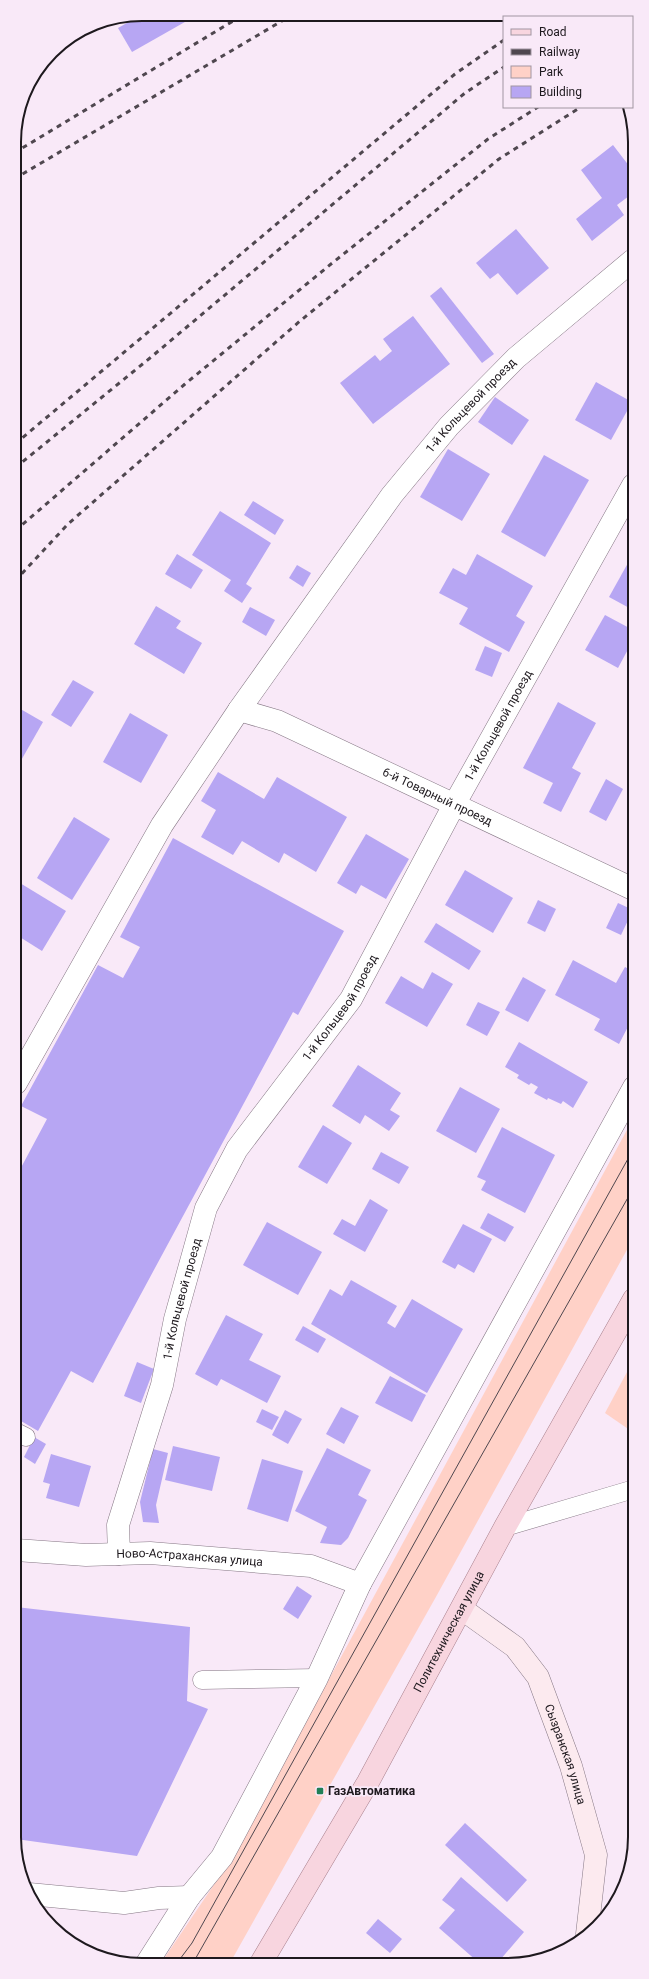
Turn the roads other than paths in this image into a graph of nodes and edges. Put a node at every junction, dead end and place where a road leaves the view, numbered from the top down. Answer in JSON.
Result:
{"nodes":[{"id":1,"x":628,"y":264,"type":"edge"},
{"id":2,"x":628,"y":494,"type":"edge"},
{"id":3,"x":239,"y":710,"type":"junction"},
{"id":4,"x":454,"y":806,"type":"junction"},
{"id":5,"x":628,"y":886,"type":"edge"},
{"id":6,"x":21,"y":1074,"type":"edge"},
{"id":7,"x":628,"y":1098,"type":"edge"},
{"id":8,"x":628,"y":1310,"type":"edge"},
{"id":9,"x":628,"y":1491,"type":"edge"},
{"id":10,"x":505,"y":1527,"type":"junction"},
{"id":11,"x":21,"y":1550,"type":"edge"},
{"id":12,"x":119,"y":1554,"type":"junction"},
{"id":13,"x":360,"y":1584,"type":"junction"},
{"id":14,"x":462,"y":1609,"type":"junction"},
{"id":15,"x":317,"y":1678,"type":"junction"},
{"id":16,"x":202,"y":1680,"type":"dead end"},
{"id":17,"x":36,"y":1895,"type":"edge"},
{"id":18,"x":189,"y":1897,"type":"junction"},
{"id":19,"x":588,"y":1927,"type":"edge"},
{"id":20,"x":150,"y":1958,"type":"edge"},
{"id":21,"x":263,"y":1958,"type":"edge"}],
"edges":[{"from":1,"to":3,"type":"street","name":"1-й Кольцевой проезд"},
{"from":2,"to":4,"type":"street","name":"1-й Кольцевой проезд"},
{"from":3,"to":4,"type":"street","name":"6-й Товарный проезд"},
{"from":3,"to":6,"type":"street","name":"1-й Кольцевой проезд"},
{"from":4,"to":5,"type":"street","name":"6-й Товарный проезд"},
{"from":4,"to":12,"type":"street","name":"1-й Кольцевой проезд"},
{"from":7,"to":13,"type":"street"},
{"from":8,"to":10,"type":"main road","name":"Политехническая улица"},
{"from":9,"to":10,"type":"lane"},
{"from":10,"to":14,"type":"main road","name":"Политехническая улица"},
{"from":11,"to":12,"type":"street","name":"Ново-Астраханская улица"},
{"from":12,"to":13,"type":"street","name":"Ново-Астраханская улица"},
{"from":13,"to":15,"type":"street"},
{"from":14,"to":19,"type":"street","name":"Сызранская улица"},
{"from":14,"to":21,"type":"main road","name":"Политехническая улица"},
{"from":15,"to":16,"type":"lane"},
{"from":15,"to":18,"type":"street"},
{"from":17,"to":18,"type":"street"},
{"from":18,"to":20,"type":"street"}]}
